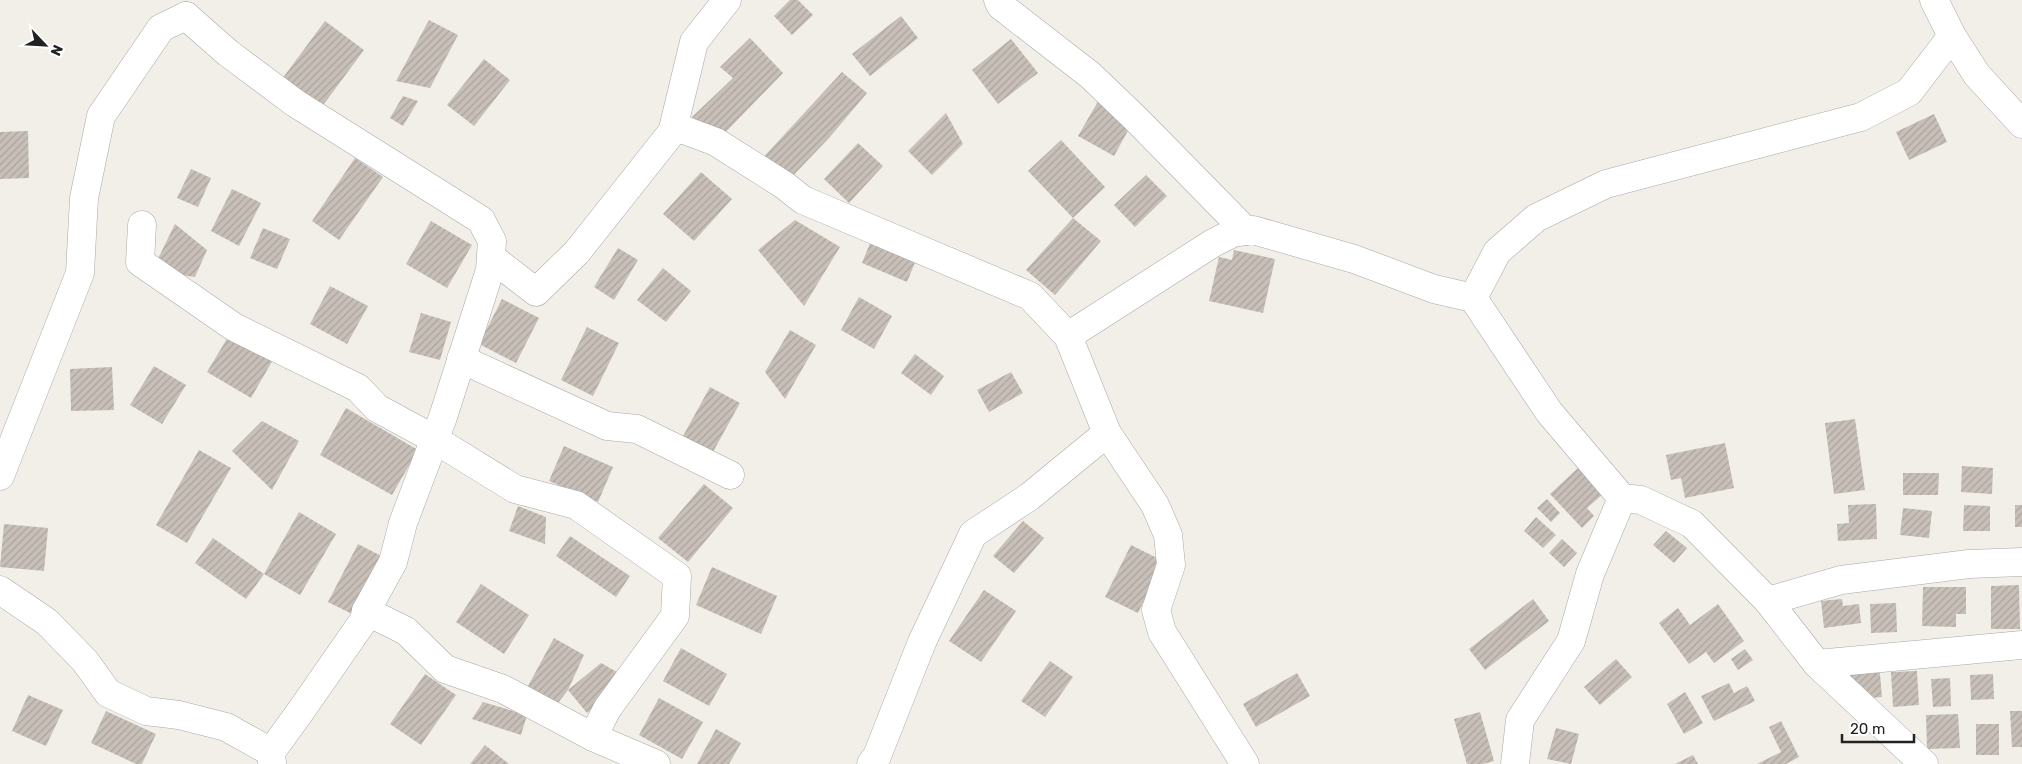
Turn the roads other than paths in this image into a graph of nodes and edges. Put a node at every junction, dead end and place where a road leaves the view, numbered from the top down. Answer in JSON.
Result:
{"nodes":[{"id":1,"x":727,"y":0,"type":"edge"},
{"id":2,"x":998,"y":0,"type":"edge"},
{"id":3,"x":1934,"y":0,"type":"edge"},
{"id":4,"x":187,"y":8,"type":"edge"},
{"id":5,"x":1952,"y":36,"type":"junction"},
{"id":6,"x":2022,"y":124,"type":"edge"},
{"id":7,"x":672,"y":132,"type":"junction"},
{"id":8,"x":142,"y":225,"type":"dead end"},
{"id":9,"x":1246,"y":231,"type":"junction"},
{"id":10,"x":492,"y":258,"type":"junction"},
{"id":11,"x":1473,"y":298,"type":"junction"},
{"id":12,"x":1068,"y":336,"type":"junction"},
{"id":13,"x":461,"y":359,"type":"junction"},
{"id":14,"x":1107,"y":433,"type":"junction"},
{"id":15,"x":434,"y":440,"type":"junction"},
{"id":16,"x":0,"y":476,"type":"edge"},
{"id":17,"x":730,"y":476,"type":"dead end"},
{"id":18,"x":1622,"y":498,"type":"junction"},
{"id":19,"x":2022,"y":562,"type":"edge"},
{"id":20,"x":0,"y":590,"type":"edge"},
{"id":21,"x":1768,"y":601,"type":"junction"},
{"id":22,"x":366,"y":611,"type":"junction"},
{"id":23,"x":2022,"y":645,"type":"edge"},
{"id":24,"x":1817,"y":664,"type":"junction"},
{"id":25,"x":593,"y":737,"type":"junction"},
{"id":26,"x":271,"y":758,"type":"edge"},
{"id":27,"x":656,"y":764,"type":"edge"},
{"id":28,"x":871,"y":764,"type":"edge"},
{"id":29,"x":1245,"y":764,"type":"edge"},
{"id":30,"x":1515,"y":764,"type":"edge"},
{"id":31,"x":1924,"y":764,"type":"edge"}],
"edges":[{"from":1,"to":7,"type":"street"},
{"from":2,"to":9,"type":"street"},
{"from":3,"to":5,"type":"street"},
{"from":4,"to":10,"type":"street"},
{"from":4,"to":16,"type":"street"},
{"from":5,"to":6,"type":"street"},
{"from":5,"to":11,"type":"street"},
{"from":7,"to":10,"type":"street"},
{"from":7,"to":12,"type":"street"},
{"from":8,"to":15,"type":"street"},
{"from":9,"to":11,"type":"street"},
{"from":9,"to":12,"type":"street"},
{"from":10,"to":13,"type":"street"},
{"from":11,"to":18,"type":"street"},
{"from":12,"to":14,"type":"street"},
{"from":13,"to":15,"type":"street"},
{"from":13,"to":17,"type":"street"},
{"from":14,"to":28,"type":"street"},
{"from":14,"to":29,"type":"street"},
{"from":15,"to":22,"type":"street"},
{"from":15,"to":25,"type":"street"},
{"from":18,"to":21,"type":"street"},
{"from":18,"to":30,"type":"street"},
{"from":19,"to":21,"type":"street"},
{"from":20,"to":26,"type":"street"},
{"from":21,"to":24,"type":"street"},
{"from":22,"to":25,"type":"street"},
{"from":22,"to":26,"type":"street"},
{"from":23,"to":24,"type":"street"},
{"from":24,"to":31,"type":"street"},
{"from":25,"to":27,"type":"street"}]}
